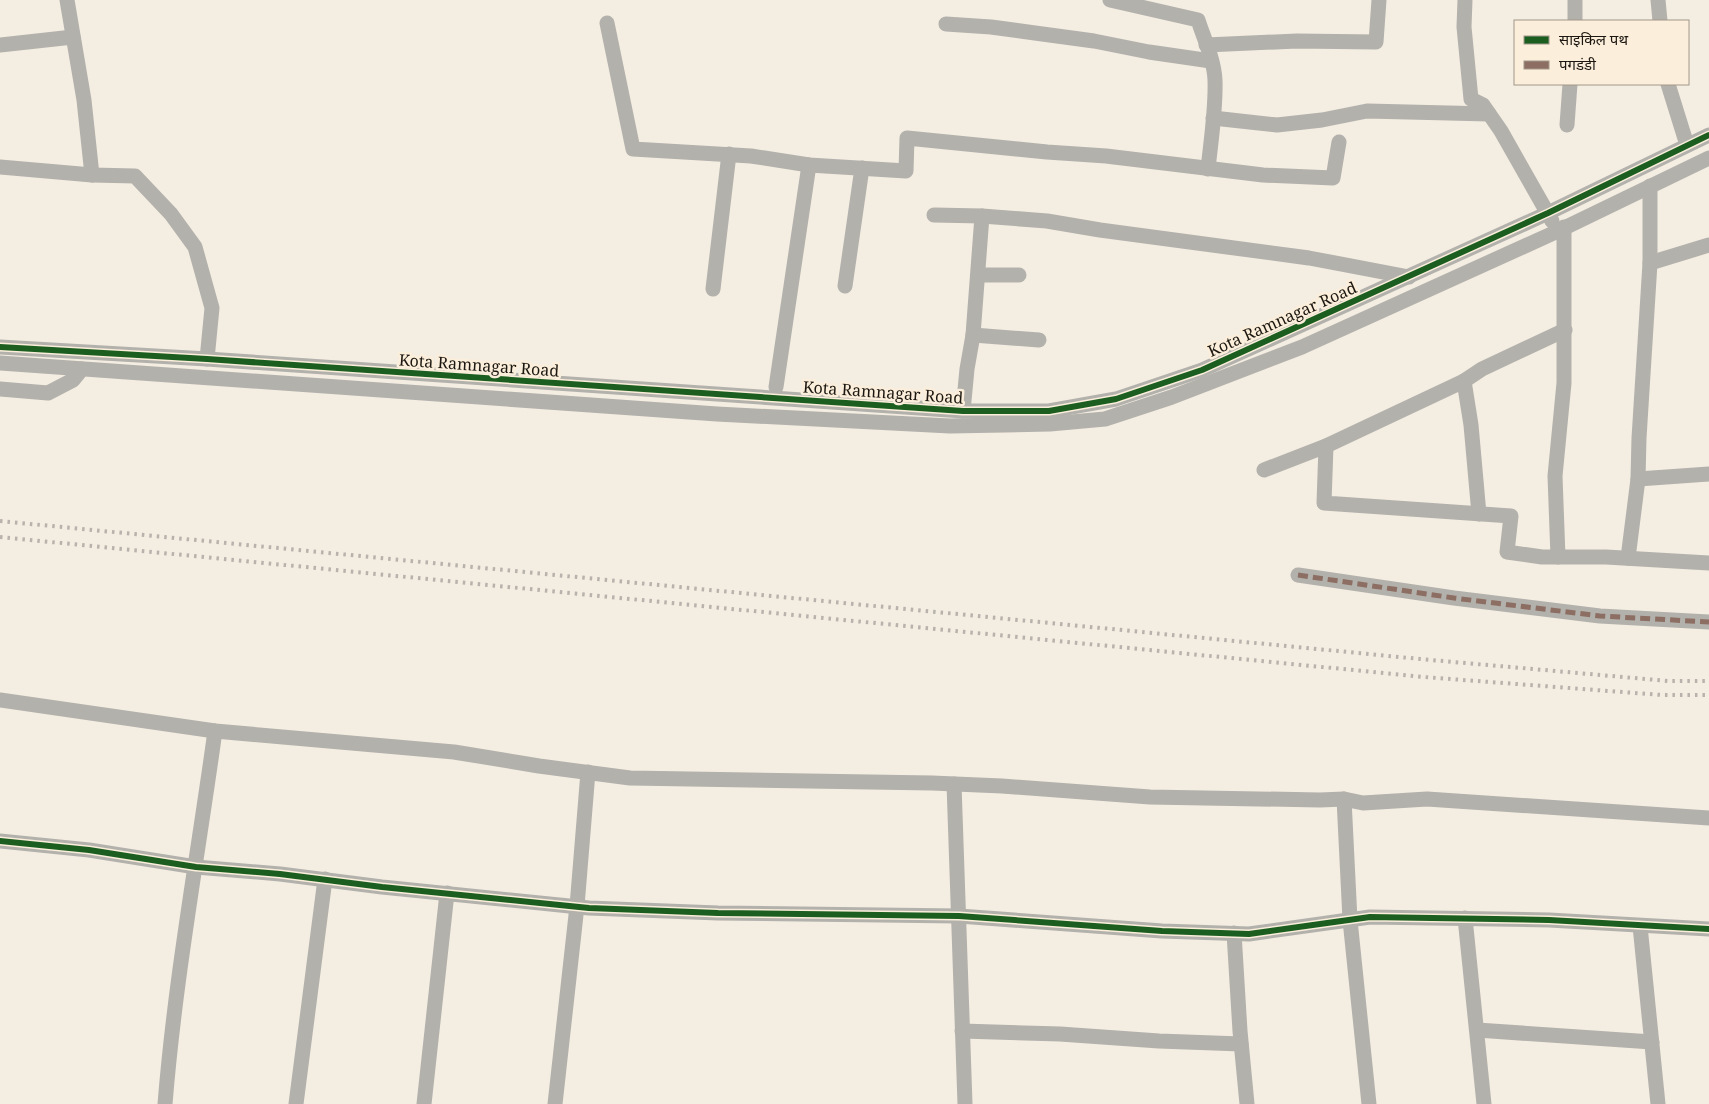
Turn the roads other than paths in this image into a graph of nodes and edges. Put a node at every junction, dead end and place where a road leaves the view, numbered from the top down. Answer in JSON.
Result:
{"nodes":[{"id":1,"x":66,"y":0,"type":"edge"},
{"id":2,"x":1110,"y":0,"type":"edge"},
{"id":3,"x":1379,"y":0,"type":"edge"},
{"id":4,"x":1465,"y":0,"type":"edge"},
{"id":5,"x":1575,"y":0,"type":"edge"},
{"id":6,"x":1658,"y":0,"type":"edge"},
{"id":7,"x":1575,"y":20,"type":"edge"},
{"id":8,"x":1660,"y":20,"type":"edge"},
{"id":9,"x":607,"y":23,"type":"dead end"},
{"id":10,"x":946,"y":24,"type":"dead end"},
{"id":11,"x":73,"y":37,"type":"junction"},
{"id":12,"x":0,"y":45,"type":"edge"},
{"id":13,"x":1206,"y":45,"type":"junction"},
{"id":14,"x":1211,"y":60,"type":"junction"},
{"id":15,"x":1570,"y":85,"type":"edge"},
{"id":16,"x":1668,"y":85,"type":"edge"},
{"id":17,"x":1489,"y":114,"type":"junction"},
{"id":18,"x":1213,"y":118,"type":"junction"},
{"id":19,"x":1567,"y":125,"type":"dead end"},
{"id":20,"x":1709,"y":135,"type":"edge"},
{"id":21,"x":1339,"y":142,"type":"dead end"},
{"id":22,"x":1687,"y":145,"type":"junction"},
{"id":23,"x":729,"y":154,"type":"junction"},
{"id":24,"x":1709,"y":158,"type":"edge"},
{"id":25,"x":809,"y":165,"type":"junction"},
{"id":26,"x":0,"y":167,"type":"edge"},
{"id":27,"x":862,"y":168,"type":"junction"},
{"id":28,"x":1208,"y":169,"type":"junction"},
{"id":29,"x":92,"y":175,"type":"junction"},
{"id":30,"x":1650,"y":186,"type":"junction"},
{"id":31,"x":1548,"y":212,"type":"junction"},
{"id":32,"x":934,"y":215,"type":"dead end"},
{"id":33,"x":982,"y":216,"type":"junction"},
{"id":34,"x":1561,"y":229,"type":"junction"},
{"id":35,"x":1709,"y":245,"type":"edge"},
{"id":36,"x":1650,"y":262,"type":"junction"},
{"id":37,"x":978,"y":274,"type":"junction"},
{"id":38,"x":1019,"y":276,"type":"dead end"},
{"id":39,"x":1409,"y":277,"type":"junction"},
{"id":40,"x":845,"y":286,"type":"dead end"},
{"id":41,"x":713,"y":288,"type":"dead end"},
{"id":42,"x":1566,"y":330,"type":"junction"},
{"id":43,"x":973,"y":335,"type":"junction"},
{"id":44,"x":1039,"y":340,"type":"dead end"},
{"id":45,"x":0,"y":347,"type":"edge"},
{"id":46,"x":123,"y":353,"type":"junction"},
{"id":47,"x":207,"y":359,"type":"junction"},
{"id":48,"x":0,"y":364,"type":"edge"},
{"id":49,"x":82,"y":369,"type":"junction"},
{"id":50,"x":120,"y":372,"type":"junction"},
{"id":51,"x":1464,"y":381,"type":"junction"},
{"id":52,"x":776,"y":387,"type":"dead end"},
{"id":53,"x":0,"y":389,"type":"edge"},
{"id":54,"x":963,"y":411,"type":"junction"},
{"id":55,"x":1326,"y":446,"type":"junction"},
{"id":56,"x":1264,"y":470,"type":"dead end"},
{"id":57,"x":1709,"y":474,"type":"edge"},
{"id":58,"x":1638,"y":479,"type":"junction"},
{"id":59,"x":1479,"y":514,"type":"junction"},
{"id":60,"x":1558,"y":557,"type":"junction"},
{"id":61,"x":1628,"y":558,"type":"junction"},
{"id":62,"x":1709,"y":563,"type":"edge"},
{"id":63,"x":1298,"y":575,"type":"dead end"},
{"id":64,"x":1709,"y":622,"type":"edge"},
{"id":65,"x":0,"y":700,"type":"edge"},
{"id":66,"x":215,"y":731,"type":"junction"},
{"id":67,"x":588,"y":772,"type":"junction"},
{"id":68,"x":954,"y":784,"type":"junction"},
{"id":69,"x":1344,"y":799,"type":"junction"},
{"id":70,"x":1709,"y":818,"type":"edge"},
{"id":71,"x":0,"y":841,"type":"edge"},
{"id":72,"x":196,"y":866,"type":"junction"},
{"id":73,"x":325,"y":880,"type":"junction"},
{"id":74,"x":446,"y":893,"type":"junction"},
{"id":75,"x":577,"y":906,"type":"junction"},
{"id":76,"x":959,"y":916,"type":"junction"},
{"id":77,"x":1465,"y":918,"type":"junction"},
{"id":78,"x":1350,"y":920,"type":"junction"},
{"id":79,"x":1640,"y":926,"type":"junction"},
{"id":80,"x":1709,"y":930,"type":"edge"},
{"id":81,"x":1234,"y":933,"type":"junction"},
{"id":82,"x":1477,"y":1030,"type":"junction"},
{"id":83,"x":962,"y":1031,"type":"junction"},
{"id":84,"x":1652,"y":1042,"type":"junction"},
{"id":85,"x":1241,"y":1044,"type":"junction"},
{"id":86,"x":165,"y":1104,"type":"edge"},
{"id":87,"x":296,"y":1104,"type":"edge"},
{"id":88,"x":424,"y":1104,"type":"edge"},
{"id":89,"x":555,"y":1104,"type":"edge"},
{"id":90,"x":965,"y":1104,"type":"edge"},
{"id":91,"x":1247,"y":1104,"type":"edge"},
{"id":92,"x":1369,"y":1104,"type":"edge"},
{"id":93,"x":1484,"y":1104,"type":"edge"},
{"id":94,"x":1658,"y":1104,"type":"edge"}],
"edges":[{"from":1,"to":11,"type":"street"},
{"from":2,"to":13,"type":"street"},
{"from":3,"to":13,"type":"street"},
{"from":4,"to":17,"type":"street"},
{"from":5,"to":7,"type":"street"},
{"from":6,"to":8,"type":"street"},
{"from":9,"to":23,"type":"street"},
{"from":10,"to":14,"type":"street"},
{"from":11,"to":12,"type":"street"},
{"from":11,"to":29,"type":"street"},
{"from":13,"to":14,"type":"street"},
{"from":14,"to":18,"type":"street"},
{"from":15,"to":19,"type":"street"},
{"from":16,"to":22,"type":"street"},
{"from":17,"to":18,"type":"street"},
{"from":17,"to":31,"type":"street"},
{"from":18,"to":28,"type":"street"},
{"from":20,"to":22,"type":"street","name":"Kota Ramnagar Road"},
{"from":21,"to":28,"type":"street"},
{"from":22,"to":31,"type":"street","name":"Kota Ramnagar Road"},
{"from":23,"to":25,"type":"street"},
{"from":23,"to":41,"type":"street"},
{"from":24,"to":30,"type":"street"},
{"from":25,"to":27,"type":"street"},
{"from":25,"to":52,"type":"street"},
{"from":26,"to":29,"type":"street"},
{"from":27,"to":28,"type":"street"},
{"from":27,"to":40,"type":"street"},
{"from":29,"to":47,"type":"street"},
{"from":30,"to":34,"type":"street"},
{"from":30,"to":36,"type":"street"},
{"from":31,"to":34,"type":"street"},
{"from":31,"to":39,"type":"street","name":"Kota Ramnagar Road"},
{"from":32,"to":33,"type":"street"},
{"from":33,"to":37,"type":"street"},
{"from":33,"to":39,"type":"street"},
{"from":34,"to":42,"type":"street"},
{"from":34,"to":50,"type":"street"},
{"from":35,"to":36,"type":"street"},
{"from":36,"to":58,"type":"street"},
{"from":37,"to":38,"type":"street"},
{"from":37,"to":43,"type":"street"},
{"from":39,"to":54,"type":"street","name":"Kota Ramnagar Road"},
{"from":42,"to":51,"type":"street"},
{"from":42,"to":60,"type":"street"},
{"from":43,"to":44,"type":"street"},
{"from":43,"to":54,"type":"street"},
{"from":45,"to":46,"type":"street","name":"Kota Ramnagar Road"},
{"from":46,"to":47,"type":"street","name":"Kota Ramnagar Road"},
{"from":46,"to":50,"type":"street"},
{"from":47,"to":54,"type":"street","name":"Kota Ramnagar Road"},
{"from":48,"to":49,"type":"street"},
{"from":49,"to":50,"type":"street"},
{"from":49,"to":53,"type":"street"},
{"from":51,"to":55,"type":"street"},
{"from":51,"to":59,"type":"street"},
{"from":55,"to":56,"type":"street"},
{"from":55,"to":59,"type":"street"},
{"from":57,"to":58,"type":"street"},
{"from":58,"to":61,"type":"street"},
{"from":59,"to":60,"type":"street"},
{"from":60,"to":61,"type":"street"},
{"from":61,"to":62,"type":"street"},
{"from":63,"to":64,"type":"street"},
{"from":65,"to":66,"type":"street"},
{"from":66,"to":67,"type":"street"},
{"from":66,"to":72,"type":"street"},
{"from":67,"to":68,"type":"street"},
{"from":67,"to":75,"type":"street"},
{"from":68,"to":69,"type":"street"},
{"from":68,"to":76,"type":"street"},
{"from":69,"to":70,"type":"street"},
{"from":69,"to":78,"type":"street"},
{"from":71,"to":72,"type":"street"},
{"from":72,"to":73,"type":"street"},
{"from":72,"to":86,"type":"street"},
{"from":73,"to":74,"type":"street"},
{"from":73,"to":87,"type":"street"},
{"from":74,"to":75,"type":"street"},
{"from":74,"to":88,"type":"street"},
{"from":75,"to":76,"type":"street"},
{"from":75,"to":89,"type":"street"},
{"from":76,"to":81,"type":"street"},
{"from":76,"to":83,"type":"street"},
{"from":77,"to":78,"type":"street"},
{"from":77,"to":79,"type":"street"},
{"from":77,"to":82,"type":"street"},
{"from":78,"to":81,"type":"street"},
{"from":78,"to":92,"type":"street"},
{"from":79,"to":80,"type":"street"},
{"from":79,"to":84,"type":"street"},
{"from":81,"to":85,"type":"street"},
{"from":82,"to":84,"type":"street"},
{"from":82,"to":93,"type":"street"},
{"from":83,"to":85,"type":"street"},
{"from":83,"to":90,"type":"street"},
{"from":84,"to":94,"type":"street"},
{"from":85,"to":91,"type":"street"}]}
